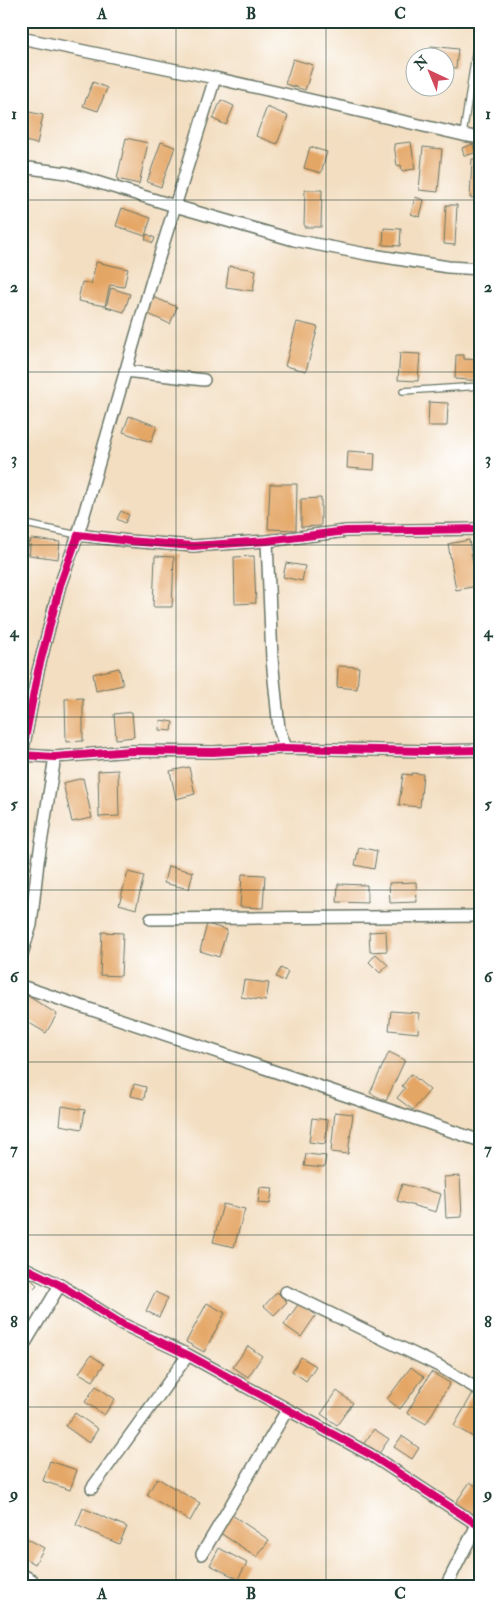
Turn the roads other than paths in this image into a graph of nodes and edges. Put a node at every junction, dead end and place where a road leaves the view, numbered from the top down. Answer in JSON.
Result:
{"nodes":[{"id":1,"x":480,"y":21,"type":"edge"},
{"id":2,"x":21,"y":38,"type":"edge"},
{"id":3,"x":215,"y":78,"type":"junction"},
{"id":4,"x":463,"y":135,"type":"junction"},
{"id":5,"x":481,"y":138,"type":"edge"},
{"id":6,"x":21,"y":167,"type":"edge"},
{"id":7,"x":175,"y":206,"type":"junction"},
{"id":8,"x":481,"y":269,"type":"edge"},
{"id":9,"x":125,"y":371,"type":"junction"},
{"id":10,"x":204,"y":380,"type":"dead end"},
{"id":11,"x":481,"y":386,"type":"edge"},
{"id":12,"x":403,"y":391,"type":"dead end"},
{"id":13,"x":21,"y":523,"type":"edge"},
{"id":14,"x":481,"y":529,"type":"edge"},
{"id":15,"x":78,"y":535,"type":"junction"},
{"id":16,"x":267,"y":541,"type":"junction"},
{"id":17,"x":286,"y":748,"type":"junction"},
{"id":18,"x":481,"y":750,"type":"edge"},
{"id":19,"x":22,"y":755,"type":"edge"},
{"id":20,"x":55,"y":757,"type":"junction"},
{"id":21,"x":481,"y":916,"type":"edge"},
{"id":22,"x":152,"y":919,"type":"dead end"},
{"id":23,"x":21,"y":957,"type":"edge"},
{"id":24,"x":21,"y":986,"type":"edge"},
{"id":25,"x":470,"y":1138,"type":"dead end"},
{"id":26,"x":21,"y":1266,"type":"edge"},
{"id":27,"x":60,"y":1285,"type":"junction"},
{"id":28,"x":286,"y":1292,"type":"dead end"},
{"id":29,"x":21,"y":1350,"type":"edge"},
{"id":30,"x":188,"y":1355,"type":"junction"},
{"id":31,"x":481,"y":1391,"type":"edge"},
{"id":32,"x":287,"y":1410,"type":"junction"},
{"id":33,"x":92,"y":1488,"type":"dead end"},
{"id":34,"x":479,"y":1526,"type":"edge"},
{"id":35,"x":202,"y":1554,"type":"dead end"},
{"id":36,"x":21,"y":1574,"type":"edge"},
{"id":37,"x":32,"y":1580,"type":"dead end"},
{"id":38,"x":446,"y":1586,"type":"edge"}],
"edges":[{"from":1,"to":4,"type":"lane"},
{"from":2,"to":3,"type":"street"},
{"from":3,"to":4,"type":"street"},
{"from":3,"to":7,"type":"street"},
{"from":4,"to":5,"type":"street"},
{"from":6,"to":7,"type":"street"},
{"from":7,"to":8,"type":"street"},
{"from":7,"to":9,"type":"street"},
{"from":9,"to":10,"type":"street"},
{"from":9,"to":15,"type":"street"},
{"from":11,"to":12,"type":"lane"},
{"from":13,"to":15,"type":"lane"},
{"from":14,"to":16,"type":"street"},
{"from":15,"to":16,"type":"street"},
{"from":15,"to":19,"type":"street"},
{"from":16,"to":17,"type":"street"},
{"from":17,"to":18,"type":"street"},
{"from":17,"to":20,"type":"street"},
{"from":19,"to":20,"type":"street"},
{"from":20,"to":23,"type":"street"},
{"from":21,"to":22,"type":"street"},
{"from":24,"to":25,"type":"street"},
{"from":26,"to":27,"type":"street"},
{"from":27,"to":29,"type":"street"},
{"from":27,"to":30,"type":"street"},
{"from":28,"to":31,"type":"street"},
{"from":30,"to":32,"type":"street"},
{"from":30,"to":33,"type":"street"},
{"from":32,"to":34,"type":"street"},
{"from":32,"to":35,"type":"street"},
{"from":34,"to":38,"type":"street"},
{"from":36,"to":37,"type":"street"}]}
